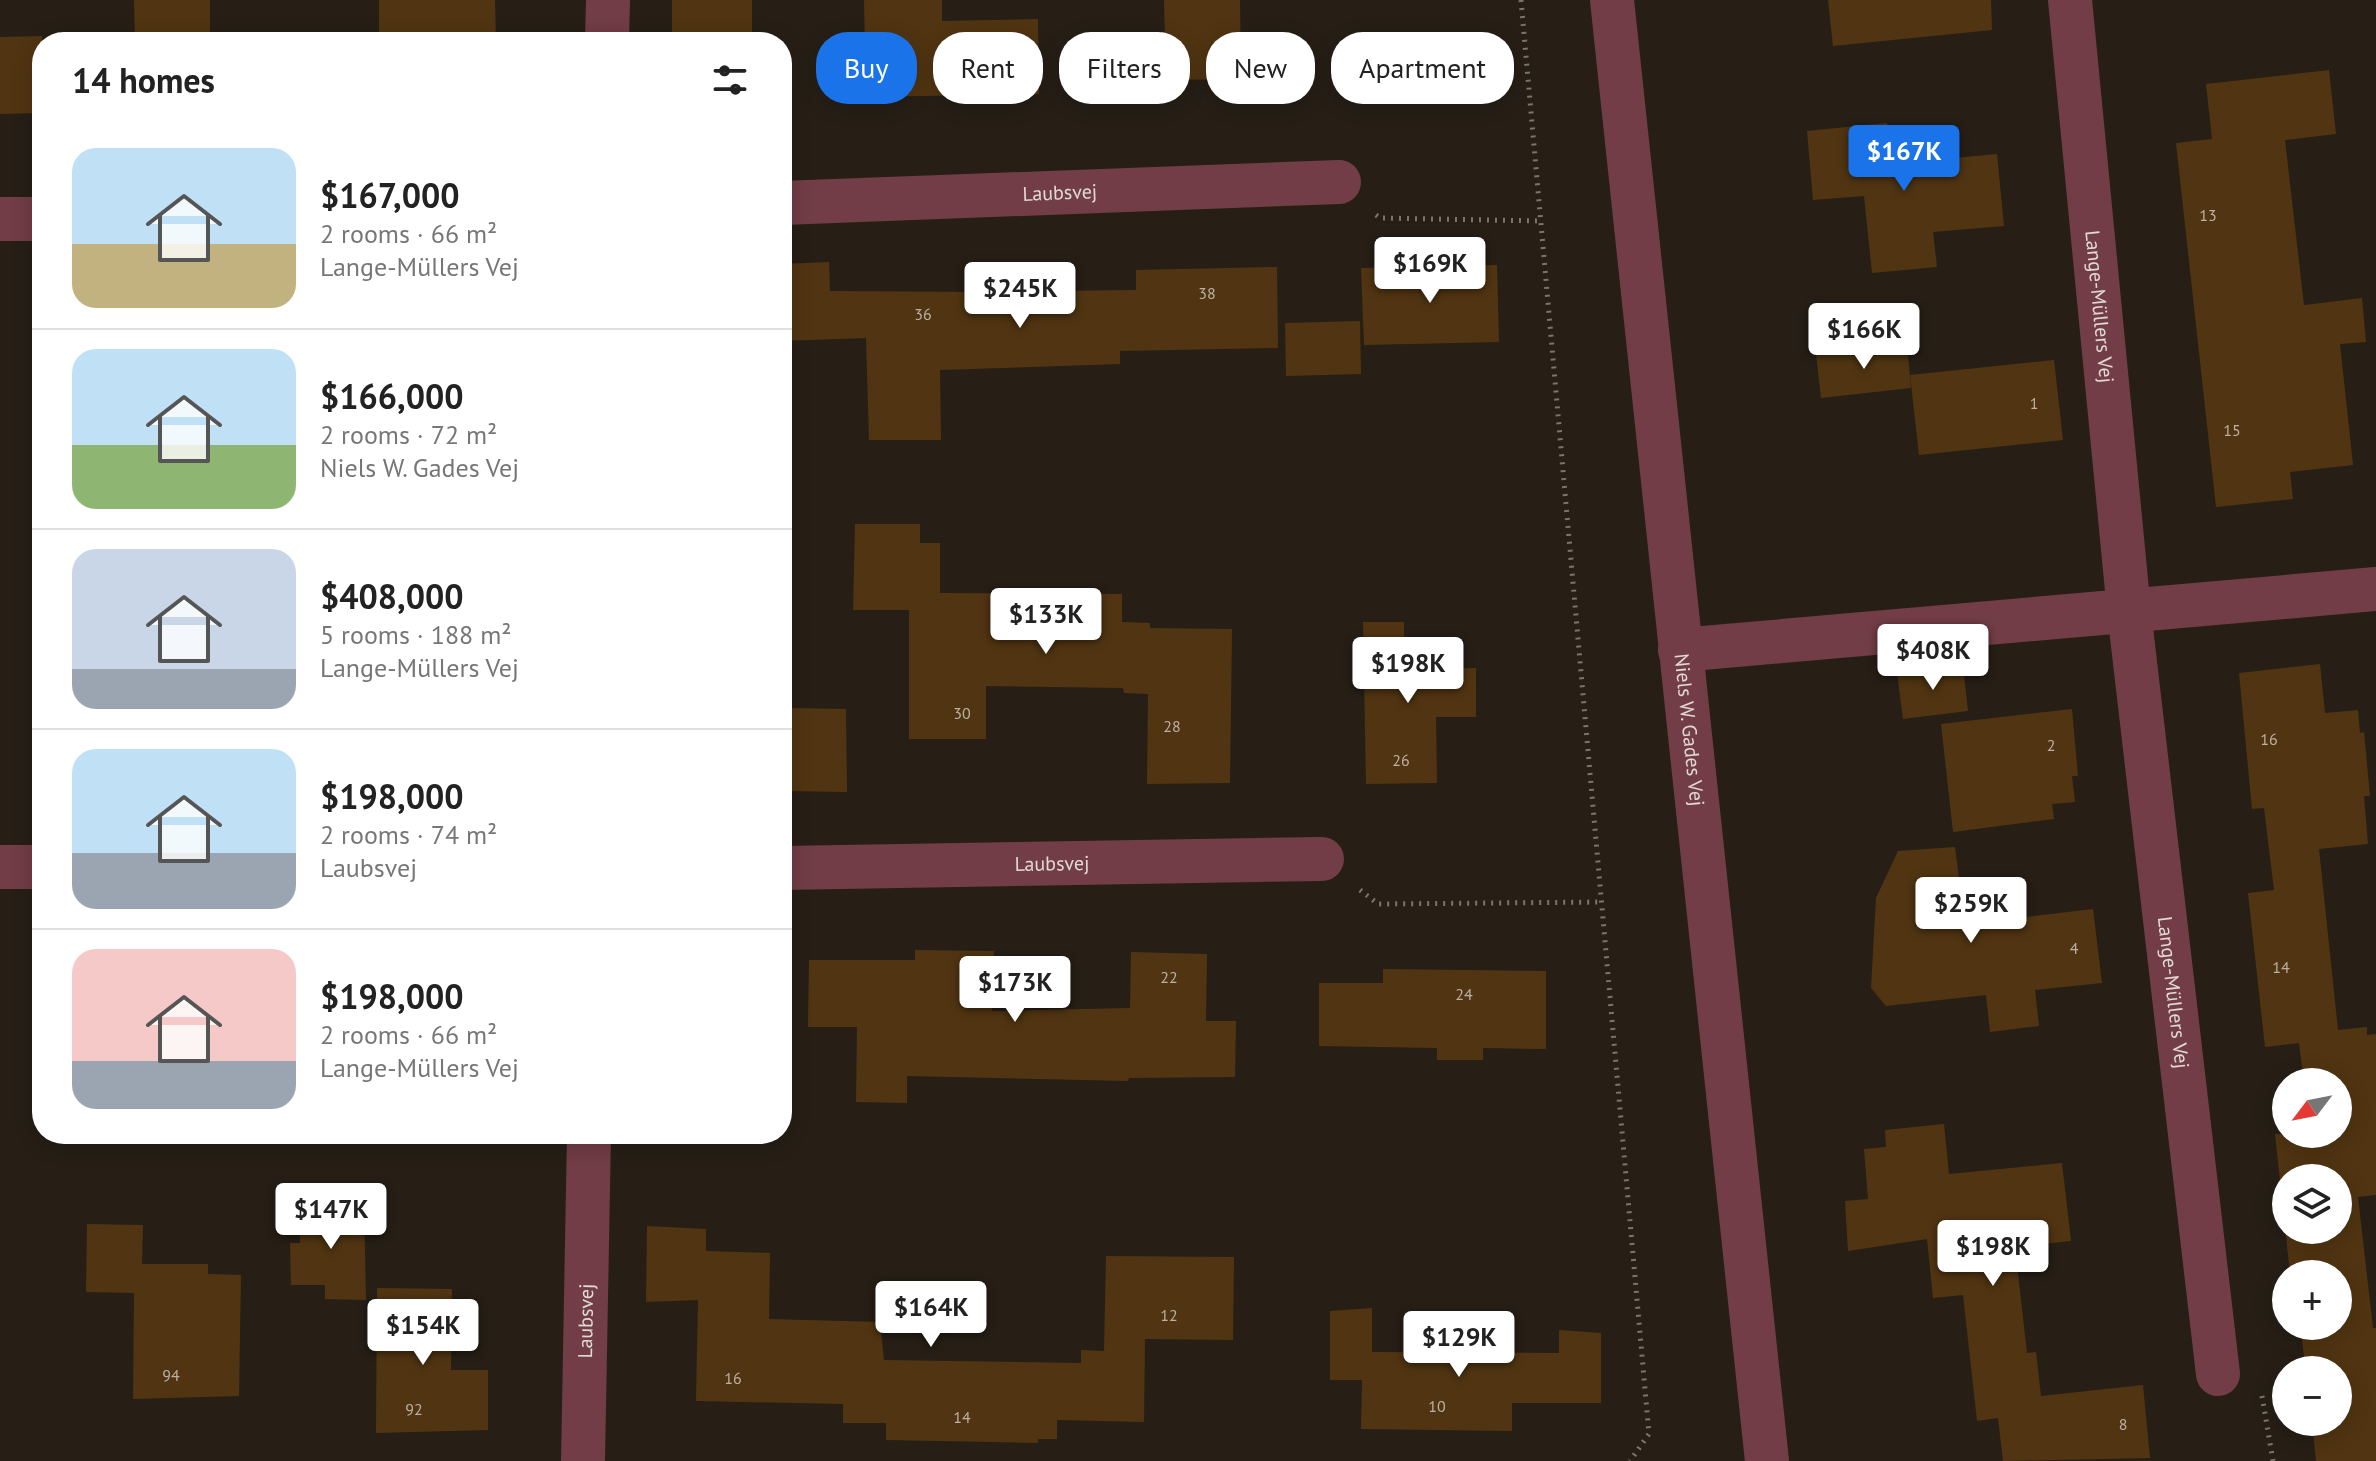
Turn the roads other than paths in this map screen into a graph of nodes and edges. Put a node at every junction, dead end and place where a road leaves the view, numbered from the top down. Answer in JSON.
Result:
{"nodes":[{"id":1,"x":608,"y":0,"type":"edge"},
{"id":2,"x":1612,"y":0,"type":"edge"},
{"id":3,"x":2070,"y":0,"type":"edge"},
{"id":4,"x":607,"y":32,"type":"edge"},
{"id":5,"x":1339,"y":182,"type":"road end"},
{"id":6,"x":792,"y":203,"type":"edge"},
{"id":7,"x":0,"y":219,"type":"edge"},
{"id":8,"x":32,"y":219,"type":"edge"},
{"id":9,"x":2376,"y":589,"type":"edge"},
{"id":10,"x":2129,"y":611,"type":"junction"},
{"id":11,"x":1680,"y":650,"type":"junction"},
{"id":12,"x":1322,"y":859,"type":"road end"},
{"id":13,"x":0,"y":867,"type":"edge"},
{"id":14,"x":32,"y":867,"type":"edge"},
{"id":15,"x":792,"y":868,"type":"edge"},
{"id":16,"x":589,"y":1144,"type":"edge"},
{"id":17,"x":2218,"y":1374,"type":"dead end"},
{"id":18,"x":583,"y":1461,"type":"edge"},
{"id":19,"x":1767,"y":1461,"type":"edge"}],
"edges":[{"from":1,"to":4,"type":"street"},
{"from":2,"to":11,"type":"street","name":"Niels W. Gades Vej"},
{"from":3,"to":10,"type":"street","name":"Lange-Müllers Vej"},
{"from":5,"to":6,"type":"street","name":"Laubsvej"},
{"from":7,"to":8,"type":"street"},
{"from":9,"to":10,"type":"street"},
{"from":10,"to":11,"type":"street"},
{"from":10,"to":17,"type":"street","name":"Lange-Müllers Vej"},
{"from":11,"to":19,"type":"street","name":"Niels W. Gades Vej"},
{"from":12,"to":15,"type":"street","name":"Laubsvej"},
{"from":13,"to":14,"type":"street"},
{"from":16,"to":18,"type":"street","name":"Laubsvej"}]}
